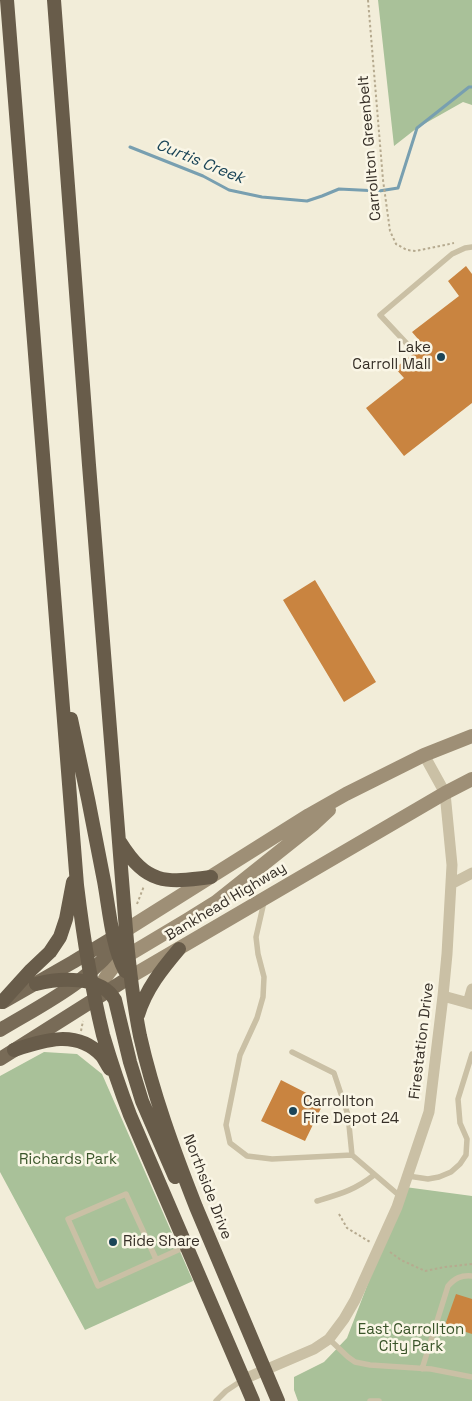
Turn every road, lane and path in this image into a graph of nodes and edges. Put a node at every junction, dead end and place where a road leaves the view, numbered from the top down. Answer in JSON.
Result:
{"nodes":[{"id":1,"x":7,"y":0,"type":"edge"},
{"id":2,"x":54,"y":0,"type":"edge"},
{"id":3,"x":368,"y":0,"type":"edge"},
{"id":4,"x":453,"y":243,"type":"dead end"},
{"id":5,"x":472,"y":248,"type":"edge"},
{"id":6,"x":409,"y":346,"type":"dead end"},
{"id":7,"x":57,"y":634,"type":"junction"},
{"id":8,"x":472,"y":736,"type":"edge"},
{"id":9,"x":424,"y":755,"type":"junction"},
{"id":10,"x":472,"y":779,"type":"edge"},
{"id":11,"x":357,"y":788,"type":"junction"},
{"id":12,"x":445,"y":793,"type":"junction"},
{"id":13,"x":119,"y":841,"type":"junction"},
{"id":14,"x":76,"y":867,"type":"junction"},
{"id":15,"x":472,"y":873,"type":"edge"},
{"id":16,"x":211,"y":877,"type":"junction"},
{"id":17,"x":147,"y":878,"type":"dead end"},
{"id":18,"x":451,"y":884,"type":"junction"},
{"id":19,"x":264,"y":899,"type":"junction"},
{"id":20,"x":137,"y":905,"type":"dead end"},
{"id":21,"x":119,"y":937,"type":"junction"},
{"id":22,"x":180,"y":949,"type":"junction"},
{"id":23,"x":86,"y":954,"type":"junction"},
{"id":24,"x":124,"y":957,"type":"junction"},
{"id":25,"x":130,"y":977,"type":"junction"},
{"id":26,"x":78,"y":980,"type":"junction"},
{"id":27,"x":36,"y":984,"type":"junction"},
{"id":28,"x":97,"y":986,"type":"junction"},
{"id":29,"x":472,"y":989,"type":"edge"},
{"id":30,"x":444,"y":996,"type":"junction"},
{"id":31,"x":1,"y":1003,"type":"edge"},
{"id":32,"x":470,"y":1004,"type":"edge"},
{"id":33,"x":84,"y":1017,"type":"dead end"},
{"id":34,"x":137,"y":1019,"type":"junction"},
{"id":35,"x":0,"y":1030,"type":"edge"},
{"id":36,"x":80,"y":1038,"type":"dead end"},
{"id":37,"x":14,"y":1050,"type":"junction"},
{"id":38,"x":292,"y":1052,"type":"dead end"},
{"id":39,"x":472,"y":1054,"type":"edge"},
{"id":40,"x":0,"y":1059,"type":"edge"},
{"id":41,"x":116,"y":1078,"type":"junction"},
{"id":42,"x":352,"y":1155,"type":"junction"},
{"id":43,"x":374,"y":1175,"type":"junction"},
{"id":44,"x":408,"y":1176,"type":"junction"},
{"id":45,"x":400,"y":1197,"type":"junction"},
{"id":46,"x":317,"y":1201,"type":"dead end"},
{"id":47,"x":196,"y":1206,"type":"junction"},
{"id":48,"x":339,"y":1214,"type":"dead end"},
{"id":49,"x":374,"y":1244,"type":"dead end"},
{"id":50,"x":187,"y":1246,"type":"junction"},
{"id":51,"x":388,"y":1251,"type":"dead end"},
{"id":52,"x":156,"y":1259,"type":"junction"},
{"id":53,"x":472,"y":1264,"type":"edge"},
{"id":54,"x":472,"y":1276,"type":"edge"},
{"id":55,"x":329,"y":1339,"type":"junction"},
{"id":56,"x":422,"y":1369,"type":"junction"},
{"id":57,"x":265,"y":1370,"type":"junction"},
{"id":58,"x":472,"y":1378,"type":"edge"},
{"id":59,"x":244,"y":1379,"type":"junction"},
{"id":60,"x":216,"y":1401,"type":"edge"},
{"id":61,"x":253,"y":1401,"type":"edge"},
{"id":62,"x":278,"y":1401,"type":"edge"},
{"id":63,"x":370,"y":1401,"type":"edge"},
{"id":64,"x":379,"y":1401,"type":"edge"}],
"edges":[{"from":1,"to":7,"type":"highway"},
{"from":2,"to":13,"type":"highway"},
{"from":3,"to":4,"type":"path","name":"Carrollton Greenbelt"},
{"from":5,"to":6,"type":"lane"},
{"from":7,"to":14,"type":"highway"},
{"from":7,"to":21,"type":"highway"},
{"from":8,"to":9,"type":"main road","name":"Bankhead Highway"},
{"from":9,"to":11,"type":"main road","name":"Bankhead Highway"},
{"from":9,"to":12,"type":"street","name":"Firestation Drive"},
{"from":10,"to":12,"type":"main road","name":"Bankhead Highway"},
{"from":11,"to":16,"type":"main road","name":"Bankhead Highway"},
{"from":11,"to":24,"type":"main road"},
{"from":12,"to":18,"type":"street","name":"Firestation Drive"},
{"from":12,"to":19,"type":"main road","name":"Bankhead Highway"},
{"from":13,"to":16,"type":"highway"},
{"from":13,"to":21,"type":"highway"},
{"from":14,"to":23,"type":"highway"},
{"from":14,"to":31,"type":"highway"},
{"from":15,"to":18,"type":"street"},
{"from":16,"to":21,"type":"main road","name":"Bankhead Highway"},
{"from":17,"to":20,"type":"path"},
{"from":18,"to":30,"type":"street","name":"Firestation Drive"},
{"from":19,"to":22,"type":"main road","name":"Bankhead Highway"},
{"from":19,"to":42,"type":"lane"},
{"from":21,"to":23,"type":"main road","name":"Bankhead Highway"},
{"from":21,"to":24,"type":"highway","name":"Northside Drive"},
{"from":21,"to":28,"type":"main road"},
{"from":22,"to":25,"type":"main road","name":"Bankhead Highway"},
{"from":22,"to":34,"type":"highway"},
{"from":23,"to":27,"type":"main road","name":"Bankhead Highway"},
{"from":23,"to":28,"type":"highway"},
{"from":24,"to":25,"type":"highway","name":"Northside Drive"},
{"from":24,"to":28,"type":"main road"},
{"from":25,"to":28,"type":"main road","name":"Bankhead Highway"},
{"from":25,"to":34,"type":"highway","name":"Northside Drive"},
{"from":26,"to":27,"type":"highway"},
{"from":26,"to":28,"type":"main road"},
{"from":26,"to":35,"type":"main road"},
{"from":27,"to":31,"type":"main road","name":"Bankhead Highway"},
{"from":28,"to":37,"type":"main road","name":"Bankhead Highway"},
{"from":28,"to":41,"type":"highway"},
{"from":28,"to":47,"type":"highway"},
{"from":29,"to":32,"type":"street"},
{"from":30,"to":32,"type":"street"},
{"from":30,"to":44,"type":"street","name":"Firestation Drive"},
{"from":33,"to":36,"type":"path"},
{"from":34,"to":47,"type":"highway","name":"Northside Drive"},
{"from":37,"to":40,"type":"main road","name":"Bankhead Highway"},
{"from":37,"to":41,"type":"highway"},
{"from":38,"to":42,"type":"lane"},
{"from":39,"to":44,"type":"lane"},
{"from":41,"to":50,"type":"highway"},
{"from":42,"to":43,"type":"lane"},
{"from":43,"to":45,"type":"lane"},
{"from":43,"to":46,"type":"lane"},
{"from":44,"to":45,"type":"street","name":"Firestation Drive"},
{"from":45,"to":55,"type":"street","name":"Firestation Drive"},
{"from":47,"to":57,"type":"highway","name":"Northside Drive"},
{"from":48,"to":49,"type":"path"},
{"from":50,"to":52,"type":"lane"},
{"from":50,"to":59,"type":"highway"},
{"from":51,"to":53,"type":"path"},
{"from":52,"to":52,"type":"lane"},
{"from":54,"to":56,"type":"lane"},
{"from":55,"to":56,"type":"lane"},
{"from":55,"to":57,"type":"street","name":"Firestation Drive"},
{"from":56,"to":58,"type":"lane"},
{"from":57,"to":59,"type":"street","name":"Firestation Drive"},
{"from":57,"to":62,"type":"highway","name":"Northside Drive"},
{"from":59,"to":60,"type":"lane"},
{"from":59,"to":61,"type":"highway"},
{"from":63,"to":64,"type":"lane"}]}
